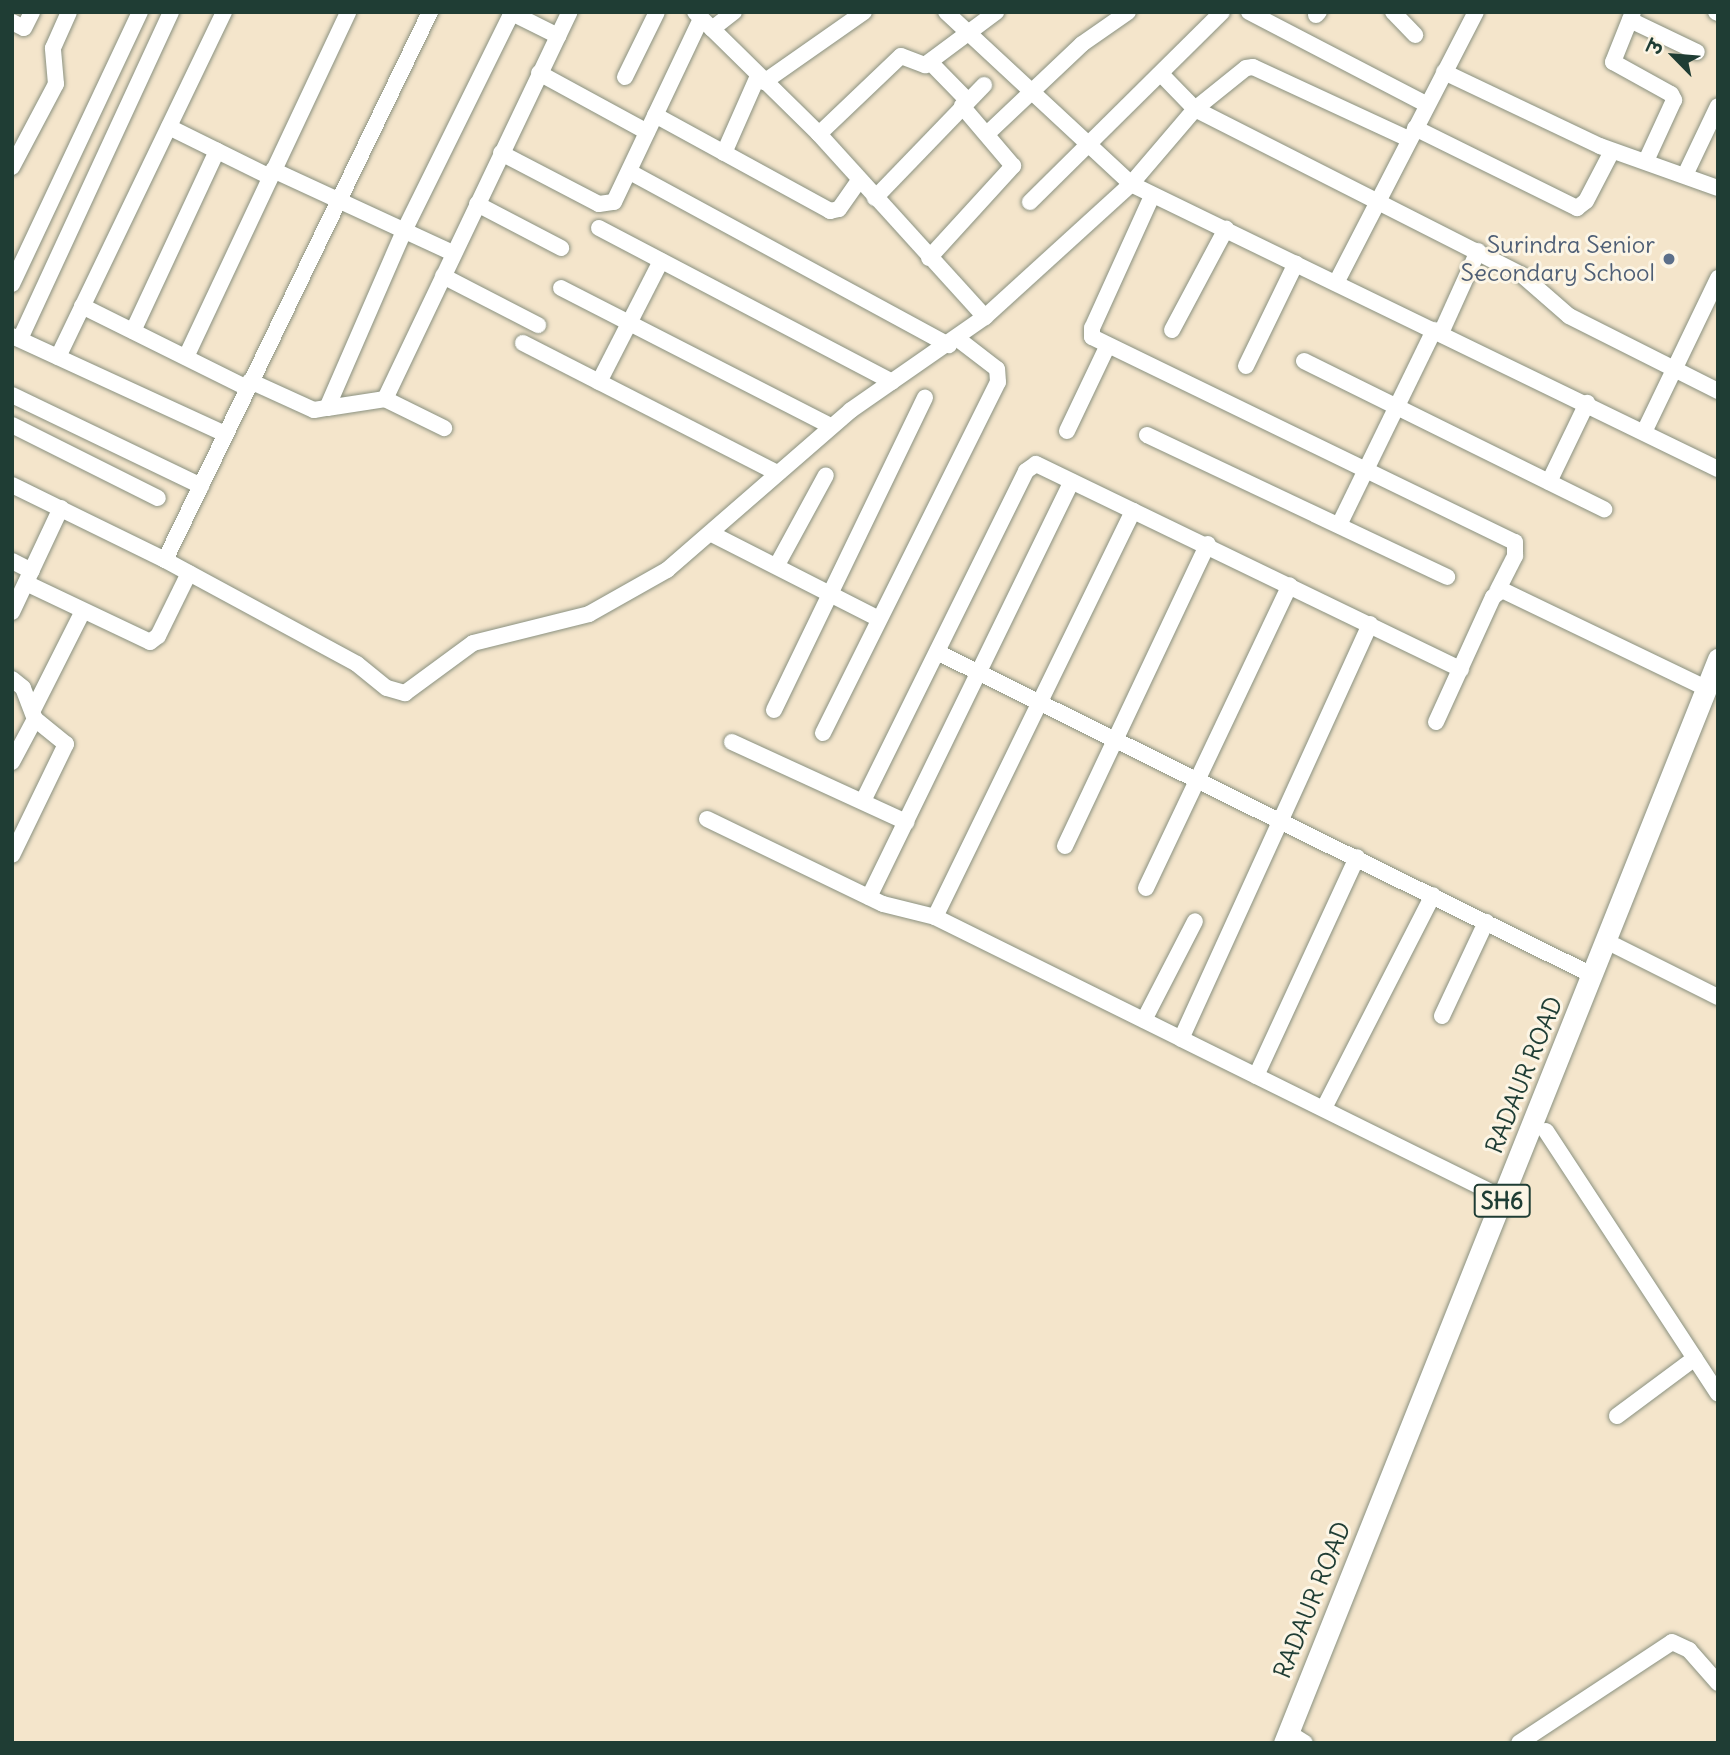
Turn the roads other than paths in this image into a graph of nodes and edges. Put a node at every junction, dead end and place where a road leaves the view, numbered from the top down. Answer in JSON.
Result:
{"nodes":[{"id":1,"x":32,"y":12,"type":"edge"},
{"id":2,"x":69,"y":12,"type":"edge"},
{"id":3,"x":140,"y":12,"type":"edge"},
{"id":4,"x":171,"y":12,"type":"edge"},
{"id":5,"x":224,"y":12,"type":"edge"},
{"id":6,"x":348,"y":12,"type":"edge"},
{"id":7,"x":430,"y":12,"type":"edge"},
{"id":8,"x":569,"y":12,"type":"edge"},
{"id":9,"x":657,"y":12,"type":"edge"},
{"id":10,"x":734,"y":12,"type":"edge"},
{"id":11,"x":864,"y":12,"type":"edge"},
{"id":12,"x":946,"y":12,"type":"edge"},
{"id":13,"x":996,"y":12,"type":"edge"},
{"id":14,"x":1128,"y":12,"type":"edge"},
{"id":15,"x":1222,"y":12,"type":"edge"},
{"id":16,"x":1249,"y":12,"type":"edge"},
{"id":17,"x":1393,"y":12,"type":"edge"},
{"id":18,"x":1476,"y":12,"type":"edge"},
{"id":19,"x":511,"y":13,"type":"edge"},
{"id":20,"x":1632,"y":16,"type":"edge"},
{"id":21,"x":703,"y":20,"type":"edge"},
{"id":22,"x":12,"y":22,"type":"edge"},
{"id":23,"x":967,"y":33,"type":"junction"},
{"id":24,"x":1415,"y":35,"type":"dead end"},
{"id":25,"x":558,"y":36,"type":"junction"},
{"id":26,"x":1697,"y":52,"type":"dead end"},
{"id":27,"x":930,"y":62,"type":"junction"},
{"id":28,"x":1444,"y":72,"type":"junction"},
{"id":29,"x":539,"y":73,"type":"junction"},
{"id":30,"x":1161,"y":74,"type":"junction"},
{"id":31,"x":625,"y":77,"type":"dead end"},
{"id":32,"x":761,"y":79,"type":"junction"},
{"id":33,"x":984,"y":85,"type":"dead end"},
{"id":34,"x":1030,"y":93,"type":"junction"},
{"id":35,"x":965,"y":104,"type":"junction"},
{"id":36,"x":1426,"y":104,"type":"junction"},
{"id":37,"x":1718,"y":106,"type":"edge"},
{"id":38,"x":1195,"y":109,"type":"junction"},
{"id":39,"x":655,"y":115,"type":"junction"},
{"id":40,"x":169,"y":127,"type":"junction"},
{"id":41,"x":647,"y":132,"type":"junction"},
{"id":42,"x":988,"y":133,"type":"junction"},
{"id":43,"x":819,"y":134,"type":"junction"},
{"id":44,"x":1412,"y":134,"type":"junction"},
{"id":45,"x":1091,"y":145,"type":"junction"},
{"id":46,"x":217,"y":150,"type":"junction"},
{"id":47,"x":1612,"y":150,"type":"junction"},
{"id":48,"x":501,"y":153,"type":"junction"},
{"id":49,"x":724,"y":153,"type":"junction"},
{"id":50,"x":1646,"y":161,"type":"junction"},
{"id":51,"x":12,"y":167,"type":"edge"},
{"id":52,"x":630,"y":172,"type":"junction"},
{"id":53,"x":1686,"y":173,"type":"junction"},
{"id":54,"x":272,"y":174,"type":"junction"},
{"id":55,"x":859,"y":180,"type":"junction"},
{"id":56,"x":1131,"y":184,"type":"junction"},
{"id":57,"x":1718,"y":188,"type":"edge"},
{"id":58,"x":1152,"y":196,"type":"junction"},
{"id":59,"x":875,"y":198,"type":"junction"},
{"id":60,"x":1377,"y":198,"type":"junction"},
{"id":61,"x":338,"y":200,"type":"junction"},
{"id":62,"x":1030,"y":202,"type":"dead end"},
{"id":63,"x":477,"y":204,"type":"junction"},
{"id":64,"x":599,"y":228,"type":"dead end"},
{"id":65,"x":1226,"y":229,"type":"junction"},
{"id":66,"x":404,"y":231,"type":"junction"},
{"id":67,"x":561,"y":248,"type":"dead end"},
{"id":68,"x":1478,"y":251,"type":"junction"},
{"id":69,"x":453,"y":253,"type":"junction"},
{"id":70,"x":929,"y":258,"type":"junction"},
{"id":71,"x":661,"y":261,"type":"junction"},
{"id":72,"x":1296,"y":263,"type":"junction"},
{"id":73,"x":443,"y":276,"type":"junction"},
{"id":74,"x":1718,"y":278,"type":"edge"},
{"id":75,"x":1336,"y":283,"type":"junction"},
{"id":76,"x":12,"y":284,"type":"edge"},
{"id":77,"x":561,"y":288,"type":"dead end"},
{"id":78,"x":82,"y":306,"type":"junction"},
{"id":79,"x":985,"y":317,"type":"junction"},
{"id":80,"x":629,"y":323,"type":"junction"},
{"id":81,"x":538,"y":325,"type":"dead end"},
{"id":82,"x":1172,"y":330,"type":"dead end"},
{"id":83,"x":133,"y":331,"type":"junction"},
{"id":84,"x":1437,"y":332,"type":"junction"},
{"id":85,"x":16,"y":338,"type":"edge"},
{"id":86,"x":954,"y":342,"type":"junction"},
{"id":87,"x":523,"y":343,"type":"dead end"},
{"id":88,"x":1107,"y":347,"type":"junction"},
{"id":89,"x":186,"y":356,"type":"junction"},
{"id":90,"x":58,"y":357,"type":"junction"},
{"id":91,"x":1304,"y":361,"type":"dead end"},
{"id":92,"x":1246,"y":366,"type":"dead end"},
{"id":93,"x":1674,"y":369,"type":"junction"},
{"id":94,"x":599,"y":382,"type":"junction"},
{"id":95,"x":892,"y":382,"type":"junction"},
{"id":96,"x":249,"y":384,"type":"junction"},
{"id":97,"x":1718,"y":391,"type":"edge"},
{"id":98,"x":12,"y":395,"type":"edge"},
{"id":99,"x":925,"y":398,"type":"dead end"},
{"id":100,"x":386,"y":399,"type":"junction"},
{"id":101,"x":1587,"y":403,"type":"junction"},
{"id":102,"x":1396,"y":405,"type":"junction"},
{"id":103,"x":327,"y":408,"type":"junction"},
{"id":104,"x":12,"y":425,"type":"edge"},
{"id":105,"x":831,"y":426,"type":"junction"},
{"id":106,"x":444,"y":428,"type":"dead end"},
{"id":107,"x":1645,"y":430,"type":"junction"},
{"id":108,"x":1067,"y":431,"type":"dead end"},
{"id":109,"x":225,"y":434,"type":"junction"},
{"id":110,"x":1147,"y":435,"type":"dead end"},
{"id":111,"x":1366,"y":468,"type":"junction"},
{"id":112,"x":1718,"y":469,"type":"edge"},
{"id":113,"x":777,"y":473,"type":"junction"},
{"id":114,"x":826,"y":475,"type":"dead end"},
{"id":115,"x":1071,"y":482,"type":"junction"},
{"id":116,"x":1549,"y":482,"type":"junction"},
{"id":117,"x":12,"y":485,"type":"edge"},
{"id":118,"x":201,"y":486,"type":"junction"},
{"id":119,"x":158,"y":498,"type":"dead end"},
{"id":120,"x":61,"y":508,"type":"junction"},
{"id":121,"x":1604,"y":509,"type":"dead end"},
{"id":122,"x":1133,"y":512,"type":"junction"},
{"id":123,"x":1339,"y":525,"type":"junction"},
{"id":124,"x":712,"y":534,"type":"junction"},
{"id":125,"x":1208,"y":544,"type":"junction"},
{"id":126,"x":166,"y":560,"type":"junction"},
{"id":127,"x":12,"y":561,"type":"edge"},
{"id":128,"x":777,"y":565,"type":"junction"},
{"id":129,"x":189,"y":573,"type":"junction"},
{"id":130,"x":29,"y":577,"type":"junction"},
{"id":131,"x":1447,"y":577,"type":"dead end"},
{"id":132,"x":1290,"y":585,"type":"junction"},
{"id":133,"x":1497,"y":591,"type":"junction"},
{"id":134,"x":828,"y":592,"type":"junction"},
{"id":135,"x":83,"y":611,"type":"junction"},
{"id":136,"x":12,"y":612,"type":"edge"},
{"id":137,"x":877,"y":618,"type":"junction"},
{"id":138,"x":1370,"y":624,"type":"junction"},
{"id":139,"x":937,"y":652,"type":"junction"},
{"id":140,"x":1718,"y":659,"type":"edge"},
{"id":141,"x":1461,"y":669,"type":"junction"},
{"id":142,"x":978,"y":675,"type":"junction"},
{"id":143,"x":12,"y":679,"type":"edge"},
{"id":144,"x":1712,"y":691,"type":"edge"},
{"id":145,"x":1038,"y":704,"type":"junction"},
{"id":146,"x":774,"y":709,"type":"dead end"},
{"id":147,"x":34,"y":714,"type":"junction"},
{"id":148,"x":1436,"y":722,"type":"dead end"},
{"id":149,"x":823,"y":733,"type":"dead end"},
{"id":150,"x":732,"y":742,"type":"dead end"},
{"id":151,"x":1116,"y":743,"type":"junction"},
{"id":152,"x":12,"y":762,"type":"edge"},
{"id":153,"x":1196,"y":782,"type":"junction"},
{"id":154,"x":863,"y":801,"type":"junction"},
{"id":155,"x":707,"y":819,"type":"dead end"},
{"id":156,"x":1279,"y":821,"type":"junction"},
{"id":157,"x":906,"y":822,"type":"junction"},
{"id":158,"x":1065,"y":846,"type":"dead end"},
{"id":159,"x":12,"y":855,"type":"edge"},
{"id":160,"x":1357,"y":858,"type":"junction"},
{"id":161,"x":1146,"y":888,"type":"dead end"},
{"id":162,"x":1433,"y":895,"type":"junction"},
{"id":163,"x":869,"y":897,"type":"junction"},
{"id":164,"x":935,"y":918,"type":"junction"},
{"id":165,"x":1195,"y":921,"type":"dead end"},
{"id":166,"x":1486,"y":922,"type":"junction"},
{"id":167,"x":1616,"y":946,"type":"junction"},
{"id":168,"x":1592,"y":975,"type":"junction"},
{"id":169,"x":1718,"y":997,"type":"edge"},
{"id":170,"x":1442,"y":1016,"type":"dead end"},
{"id":171,"x":1144,"y":1020,"type":"junction"},
{"id":172,"x":1181,"y":1039,"type":"junction"},
{"id":173,"x":1256,"y":1076,"type":"junction"},
{"id":174,"x":1324,"y":1108,"type":"junction"},
{"id":175,"x":1546,"y":1131,"type":"junction"},
{"id":176,"x":1503,"y":1198,"type":"junction"},
{"id":177,"x":1695,"y":1358,"type":"junction"},
{"id":178,"x":1716,"y":1386,"type":"edge"},
{"id":179,"x":1617,"y":1416,"type":"dead end"},
{"id":180,"x":1718,"y":1684,"type":"edge"},
{"id":181,"x":1295,"y":1742,"type":"edge"},
{"id":182,"x":1519,"y":1743,"type":"edge"}],
"edges":[{"from":1,"to":22,"type":"street"},
{"from":2,"to":51,"type":"street"},
{"from":3,"to":76,"type":"street"},
{"from":4,"to":85,"type":"street"},
{"from":5,"to":40,"type":"street"},
{"from":6,"to":54,"type":"street"},
{"from":7,"to":61,"type":"street"},
{"from":8,"to":25,"type":"street"},
{"from":9,"to":31,"type":"street"},
{"from":10,"to":21,"type":"street"},
{"from":11,"to":32,"type":"street"},
{"from":12,"to":23,"type":"street"},
{"from":13,"to":23,"type":"street"},
{"from":14,"to":34,"type":"street"},
{"from":15,"to":30,"type":"street"},
{"from":16,"to":36,"type":"street"},
{"from":17,"to":24,"type":"street"},
{"from":18,"to":28,"type":"street"},
{"from":19,"to":25,"type":"street"},
{"from":19,"to":66,"type":"street"},
{"from":20,"to":26,"type":"street"},
{"from":20,"to":50,"type":"street"},
{"from":21,"to":32,"type":"street"},
{"from":21,"to":39,"type":"street"},
{"from":23,"to":27,"type":"street"},
{"from":23,"to":34,"type":"street"},
{"from":25,"to":29,"type":"street"},
{"from":27,"to":35,"type":"street"},
{"from":27,"to":43,"type":"street"},
{"from":28,"to":36,"type":"street"},
{"from":28,"to":47,"type":"street"},
{"from":29,"to":41,"type":"street"},
{"from":29,"to":48,"type":"street"},
{"from":30,"to":38,"type":"street"},
{"from":30,"to":45,"type":"street"},
{"from":32,"to":43,"type":"street"},
{"from":32,"to":49,"type":"street"},
{"from":33,"to":35,"type":"street"},
{"from":34,"to":42,"type":"street"},
{"from":34,"to":45,"type":"street"},
{"from":35,"to":42,"type":"street"},
{"from":35,"to":59,"type":"street"},
{"from":36,"to":44,"type":"street"},
{"from":37,"to":53,"type":"street"},
{"from":38,"to":44,"type":"street"},
{"from":38,"to":56,"type":"street"},
{"from":38,"to":60,"type":"street"},
{"from":39,"to":41,"type":"street"},
{"from":39,"to":49,"type":"street"},
{"from":40,"to":46,"type":"street"},
{"from":40,"to":78,"type":"street"},
{"from":41,"to":52,"type":"street"},
{"from":42,"to":70,"type":"street"},
{"from":43,"to":55,"type":"street"},
{"from":44,"to":47,"type":"street"},
{"from":44,"to":60,"type":"street"},
{"from":45,"to":56,"type":"street"},
{"from":45,"to":62,"type":"street"},
{"from":46,"to":54,"type":"street"},
{"from":46,"to":83,"type":"street"},
{"from":47,"to":50,"type":"street"},
{"from":48,"to":52,"type":"street"},
{"from":48,"to":63,"type":"street"},
{"from":49,"to":55,"type":"street"},
{"from":50,"to":53,"type":"street"},
{"from":52,"to":86,"type":"street"},
{"from":53,"to":57,"type":"street"},
{"from":54,"to":61,"type":"street"},
{"from":54,"to":89,"type":"street"},
{"from":55,"to":59,"type":"street"},
{"from":56,"to":58,"type":"street"},
{"from":56,"to":79,"type":"street"},
{"from":58,"to":65,"type":"street"},
{"from":58,"to":88,"type":"street"},
{"from":59,"to":70,"type":"street"},
{"from":60,"to":68,"type":"street"},
{"from":60,"to":75,"type":"street"},
{"from":61,"to":66,"type":"street"},
{"from":61,"to":96,"type":"street"},
{"from":63,"to":67,"type":"street"},
{"from":63,"to":69,"type":"street"},
{"from":64,"to":71,"type":"street"},
{"from":65,"to":72,"type":"street"},
{"from":65,"to":82,"type":"street"},
{"from":66,"to":69,"type":"street"},
{"from":66,"to":103,"type":"street"},
{"from":68,"to":84,"type":"street"},
{"from":68,"to":93,"type":"street"},
{"from":69,"to":73,"type":"street"},
{"from":70,"to":79,"type":"street"},
{"from":71,"to":80,"type":"street"},
{"from":71,"to":95,"type":"street"},
{"from":72,"to":75,"type":"street"},
{"from":72,"to":92,"type":"street"},
{"from":73,"to":81,"type":"street"},
{"from":73,"to":100,"type":"street"},
{"from":74,"to":93,"type":"street"},
{"from":75,"to":84,"type":"street"},
{"from":77,"to":80,"type":"street"},
{"from":78,"to":83,"type":"street"},
{"from":78,"to":90,"type":"street"},
{"from":79,"to":86,"type":"street"},
{"from":80,"to":94,"type":"street"},
{"from":80,"to":105,"type":"street"},
{"from":83,"to":89,"type":"street"},
{"from":84,"to":101,"type":"street"},
{"from":84,"to":102,"type":"street"},
{"from":85,"to":90,"type":"street"},
{"from":86,"to":95,"type":"street"},
{"from":86,"to":137,"type":"street"},
{"from":87,"to":94,"type":"street"},
{"from":88,"to":108,"type":"street"},
{"from":88,"to":111,"type":"street"},
{"from":89,"to":96,"type":"street"},
{"from":90,"to":109,"type":"street"},
{"from":91,"to":102,"type":"street"},
{"from":93,"to":97,"type":"street"},
{"from":93,"to":107,"type":"street"},
{"from":94,"to":113,"type":"street"},
{"from":95,"to":105,"type":"street"},
{"from":96,"to":103,"type":"street"},
{"from":96,"to":109,"type":"street"},
{"from":98,"to":118,"type":"street"},
{"from":99,"to":134,"type":"street"},
{"from":100,"to":103,"type":"street"},
{"from":100,"to":106,"type":"street"},
{"from":101,"to":107,"type":"street"},
{"from":101,"to":116,"type":"street"},
{"from":102,"to":111,"type":"street"},
{"from":102,"to":116,"type":"street"},
{"from":104,"to":119,"type":"street"},
{"from":105,"to":113,"type":"street"},
{"from":107,"to":112,"type":"street"},
{"from":109,"to":118,"type":"street"},
{"from":110,"to":123,"type":"street"},
{"from":111,"to":123,"type":"street"},
{"from":111,"to":133,"type":"street"},
{"from":113,"to":124,"type":"street"},
{"from":114,"to":128,"type":"street"},
{"from":115,"to":122,"type":"street"},
{"from":115,"to":139,"type":"street"},
{"from":115,"to":142,"type":"street"},
{"from":116,"to":121,"type":"street"},
{"from":117,"to":120,"type":"street"},
{"from":118,"to":126,"type":"street"},
{"from":120,"to":126,"type":"street"},
{"from":120,"to":130,"type":"street"},
{"from":122,"to":125,"type":"street"},
{"from":122,"to":145,"type":"street"},
{"from":123,"to":131,"type":"street"},
{"from":124,"to":128,"type":"street"},
{"from":124,"to":129,"type":"street"},
{"from":125,"to":132,"type":"street"},
{"from":125,"to":151,"type":"street"},
{"from":126,"to":129,"type":"street"},
{"from":127,"to":130,"type":"street"},
{"from":128,"to":134,"type":"street"},
{"from":129,"to":135,"type":"street"},
{"from":130,"to":135,"type":"street"},
{"from":130,"to":136,"type":"street"},
{"from":132,"to":138,"type":"street"},
{"from":132,"to":153,"type":"street"},
{"from":133,"to":141,"type":"street"},
{"from":133,"to":144,"type":"street"},
{"from":134,"to":137,"type":"street"},
{"from":134,"to":146,"type":"street"},
{"from":135,"to":147,"type":"street"},
{"from":137,"to":149,"type":"street"},
{"from":138,"to":141,"type":"street"},
{"from":138,"to":156,"type":"street"},
{"from":139,"to":142,"type":"street"},
{"from":139,"to":154,"type":"street"},
{"from":140,"to":144,"type":"main road","name":"RADAUR ROAD","number":"SH6"},
{"from":141,"to":148,"type":"street"},
{"from":142,"to":145,"type":"street"},
{"from":142,"to":157,"type":"street"},
{"from":143,"to":147,"type":"street"},
{"from":144,"to":167,"type":"main road","name":"RADAUR ROAD","number":"SH6"},
{"from":144,"to":168,"type":"main road","name":"RADAUR ROAD","number":"SH6"},
{"from":145,"to":151,"type":"street"},
{"from":145,"to":164,"type":"street"},
{"from":147,"to":152,"type":"street"},
{"from":147,"to":159,"type":"street"},
{"from":150,"to":154,"type":"street"},
{"from":151,"to":153,"type":"street"},
{"from":151,"to":158,"type":"street"},
{"from":153,"to":156,"type":"street"},
{"from":153,"to":161,"type":"street"},
{"from":154,"to":157,"type":"street"},
{"from":155,"to":163,"type":"street"},
{"from":156,"to":160,"type":"street"},
{"from":156,"to":172,"type":"street"},
{"from":157,"to":163,"type":"street"},
{"from":160,"to":162,"type":"street"},
{"from":160,"to":173,"type":"street"},
{"from":162,"to":166,"type":"street"},
{"from":162,"to":174,"type":"street"},
{"from":163,"to":164,"type":"street"},
{"from":164,"to":171,"type":"street"},
{"from":165,"to":171,"type":"street"},
{"from":166,"to":168,"type":"street"},
{"from":166,"to":170,"type":"street"},
{"from":167,"to":169,"type":"street"},
{"from":167,"to":175,"type":"main road","name":"RADAUR ROAD","number":"SH6"},
{"from":168,"to":176,"type":"main road","name":"RADAUR ROAD","number":"SH6"},
{"from":171,"to":172,"type":"street"},
{"from":172,"to":173,"type":"street"},
{"from":173,"to":174,"type":"street"},
{"from":174,"to":176,"type":"street"},
{"from":175,"to":177,"type":"street"},
{"from":175,"to":181,"type":"main road","name":"RADAUR ROAD","number":"SH6"},
{"from":176,"to":181,"type":"main road","name":"RADAUR ROAD","number":"SH6"},
{"from":177,"to":178,"type":"street"},
{"from":177,"to":179,"type":"street"},
{"from":180,"to":182,"type":"street"}]}
